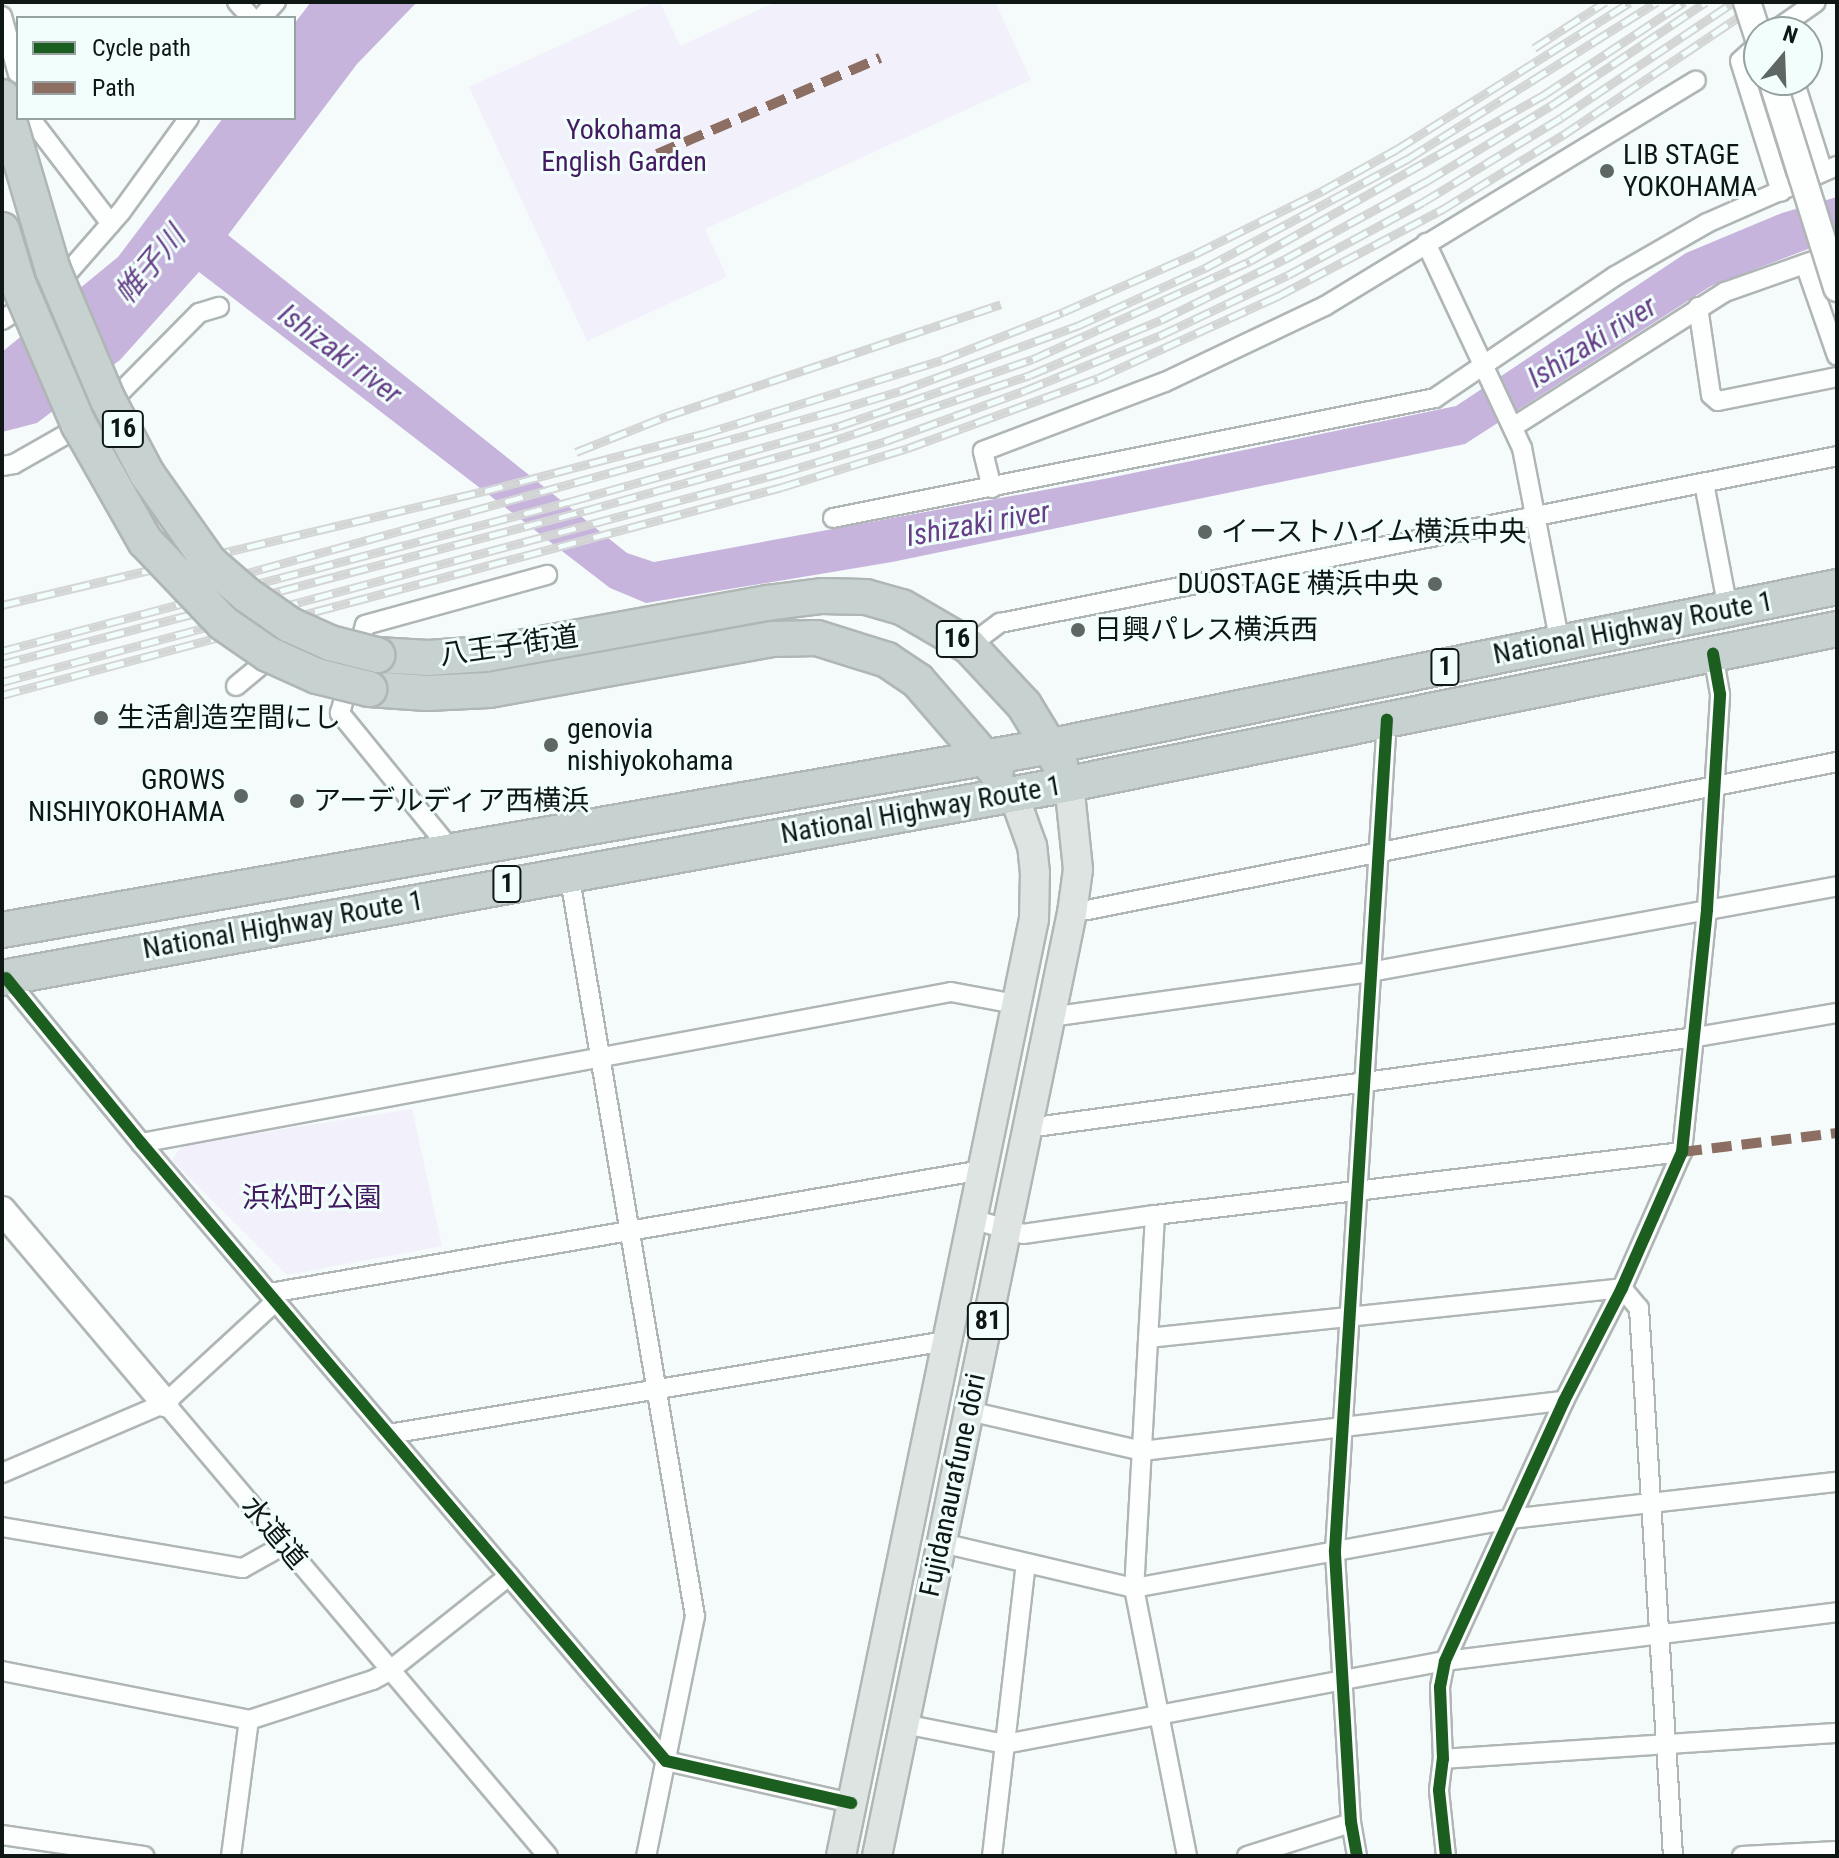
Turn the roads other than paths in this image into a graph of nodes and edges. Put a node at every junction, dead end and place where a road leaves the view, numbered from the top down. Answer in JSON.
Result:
{"nodes":[{"id":1,"x":1816,"y":2,"type":"edge"},
{"id":2,"x":2,"y":16,"type":"edge"},
{"id":3,"x":1796,"y":16,"type":"edge"},
{"id":4,"x":16,"y":67,"type":"edge"},
{"id":5,"x":1696,"y":80,"type":"dead end"},
{"id":6,"x":1751,"y":96,"type":"edge"},
{"id":7,"x":1777,"y":96,"type":"edge"},
{"id":8,"x":1800,"y":96,"type":"edge"},
{"id":9,"x":2,"y":97,"type":"edge"},
{"id":10,"x":32,"y":120,"type":"edge"},
{"id":11,"x":188,"y":120,"type":"edge"},
{"id":12,"x":1830,"y":169,"type":"edge"},
{"id":13,"x":1803,"y":182,"type":"junction"},
{"id":14,"x":1781,"y":192,"type":"junction"},
{"id":15,"x":111,"y":224,"type":"junction"},
{"id":16,"x":2,"y":230,"type":"edge"},
{"id":17,"x":1426,"y":243,"type":"junction"},
{"id":18,"x":2,"y":251,"type":"edge"},
{"id":19,"x":1828,"y":251,"type":"edge"},
{"id":20,"x":1805,"y":264,"type":"junction"},
{"id":21,"x":56,"y":286,"type":"junction"},
{"id":22,"x":1837,"y":288,"type":"edge"},
{"id":23,"x":219,"y":307,"type":"dead end"},
{"id":24,"x":1698,"y":307,"type":"junction"},
{"id":25,"x":2,"y":320,"type":"edge"},
{"id":26,"x":1837,"y":356,"type":"edge"},
{"id":27,"x":1487,"y":371,"type":"junction"},
{"id":28,"x":1837,"y":377,"type":"edge"},
{"id":29,"x":1511,"y":423,"type":"junction"},
{"id":30,"x":1837,"y":456,"type":"edge"},
{"id":31,"x":2,"y":466,"type":"edge"},
{"id":32,"x":1704,"y":483,"type":"junction"},
{"id":33,"x":992,"y":488,"type":"junction"},
{"id":34,"x":1535,"y":517,"type":"junction"},
{"id":35,"x":833,"y":518,"type":"dead end"},
{"id":36,"x":547,"y":575,"type":"dead end"},
{"id":37,"x":1837,"y":587,"type":"edge"},
{"id":38,"x":1728,"y":609,"type":"junction"},
{"id":39,"x":1837,"y":629,"type":"edge"},
{"id":40,"x":1560,"y":643,"type":"junction"},
{"id":41,"x":969,"y":646,"type":"junction"},
{"id":42,"x":1713,"y":654,"type":"junction"},
{"id":43,"x":366,"y":671,"type":"junction"},
{"id":44,"x":236,"y":686,"type":"dead end"},
{"id":45,"x":1387,"y":720,"type":"junction"},
{"id":46,"x":1052,"y":746,"type":"junction"},
{"id":47,"x":986,"y":757,"type":"junction"},
{"id":48,"x":1837,"y":762,"type":"edge"},
{"id":49,"x":1069,"y":784,"type":"junction"},
{"id":50,"x":1715,"y":786,"type":"junction"},
{"id":51,"x":1013,"y":793,"type":"junction"},
{"id":52,"x":452,"y":851,"type":"junction"},
{"id":53,"x":1378,"y":854,"type":"junction"},
{"id":54,"x":569,"y":873,"type":"junction"},
{"id":55,"x":1837,"y":886,"type":"edge"},
{"id":56,"x":1707,"y":909,"type":"junction"},
{"id":57,"x":1072,"y":913,"type":"junction"},
{"id":58,"x":2,"y":930,"type":"edge"},
{"id":59,"x":1370,"y":972,"type":"junction"},
{"id":60,"x":4,"y":978,"type":"edge"},
{"id":61,"x":1016,"y":1004,"type":"junction"},
{"id":62,"x":1837,"y":1013,"type":"edge"},
{"id":63,"x":1050,"y":1017,"type":"junction"},
{"id":64,"x":1696,"y":1037,"type":"junction"},
{"id":65,"x":603,"y":1057,"type":"junction"},
{"id":66,"x":1365,"y":1083,"type":"junction"},
{"id":67,"x":1028,"y":1128,"type":"junction"},
{"id":68,"x":141,"y":1143,"type":"junction"},
{"id":69,"x":1682,"y":1152,"type":"junction"},
{"id":70,"x":982,"y":1170,"type":"junction"},
{"id":71,"x":1358,"y":1192,"type":"junction"},
{"id":72,"x":2,"y":1210,"type":"edge"},
{"id":73,"x":1155,"y":1215,"type":"junction"},
{"id":74,"x":972,"y":1219,"type":"junction"},
{"id":75,"x":1007,"y":1227,"type":"junction"},
{"id":76,"x":631,"y":1230,"type":"junction"},
{"id":77,"x":1622,"y":1288,"type":"junction"},
{"id":78,"x":273,"y":1297,"type":"junction"},
{"id":79,"x":1350,"y":1316,"type":"junction"},
{"id":80,"x":1148,"y":1338,"type":"junction"},
{"id":81,"x":946,"y":1341,"type":"junction"},
{"id":82,"x":658,"y":1391,"type":"junction"},
{"id":83,"x":1564,"y":1401,"type":"junction"},
{"id":84,"x":165,"y":1403,"type":"junction"},
{"id":85,"x":969,"y":1411,"type":"junction"},
{"id":86,"x":1343,"y":1429,"type":"junction"},
{"id":87,"x":389,"y":1434,"type":"junction"},
{"id":88,"x":1142,"y":1451,"type":"junction"},
{"id":89,"x":2,"y":1473,"type":"edge"},
{"id":90,"x":1837,"y":1482,"type":"edge"},
{"id":91,"x":1653,"y":1501,"type":"junction"},
{"id":92,"x":1510,"y":1519,"type":"junction"},
{"id":93,"x":2,"y":1527,"type":"edge"},
{"id":94,"x":942,"y":1543,"type":"junction"},
{"id":95,"x":284,"y":1545,"type":"junction"},
{"id":96,"x":1335,"y":1550,"type":"junction"},
{"id":97,"x":1026,"y":1563,"type":"junction"},
{"id":98,"x":509,"y":1576,"type":"junction"},
{"id":99,"x":1134,"y":1588,"type":"junction"},
{"id":100,"x":1837,"y":1612,"type":"edge"},
{"id":101,"x":1661,"y":1636,"type":"junction"},
{"id":102,"x":1445,"y":1661,"type":"junction"},
{"id":103,"x":2,"y":1671,"type":"edge"},
{"id":104,"x":389,"y":1671,"type":"junction"},
{"id":105,"x":1343,"y":1680,"type":"junction"},
{"id":106,"x":1159,"y":1715,"type":"junction"},
{"id":107,"x":249,"y":1720,"type":"junction"},
{"id":108,"x":904,"y":1724,"type":"junction"},
{"id":109,"x":1837,"y":1733,"type":"edge"},
{"id":110,"x":1667,"y":1742,"type":"junction"},
{"id":111,"x":1005,"y":1744,"type":"junction"},
{"id":112,"x":1443,"y":1759,"type":"junction"},
{"id":113,"x":666,"y":1761,"type":"junction"},
{"id":114,"x":851,"y":1803,"type":"junction"},
{"id":115,"x":1351,"y":1823,"type":"junction"},
{"id":116,"x":2,"y":1835,"type":"edge"},
{"id":117,"x":1837,"y":1851,"type":"edge"},
{"id":118,"x":144,"y":1856,"type":"edge"},
{"id":119,"x":231,"y":1856,"type":"edge"},
{"id":120,"x":548,"y":1856,"type":"edge"},
{"id":121,"x":646,"y":1856,"type":"edge"},
{"id":122,"x":841,"y":1856,"type":"edge"},
{"id":123,"x":877,"y":1856,"type":"edge"},
{"id":124,"x":992,"y":1856,"type":"edge"},
{"id":125,"x":1187,"y":1856,"type":"edge"},
{"id":126,"x":1247,"y":1856,"type":"edge"},
{"id":127,"x":1357,"y":1856,"type":"edge"},
{"id":128,"x":1446,"y":1856,"type":"edge"},
{"id":129,"x":1673,"y":1856,"type":"edge"},
{"id":130,"x":1742,"y":1856,"type":"edge"}],
"edges":[{"from":1,"to":3,"type":"street"},
{"from":2,"to":4,"type":"street"},
{"from":5,"to":17,"type":"street"},
{"from":6,"to":14,"type":"street"},
{"from":7,"to":22,"type":"street","bridge":true},
{"from":8,"to":12,"type":"street"},
{"from":9,"to":43,"type":"highway","name":"八王子街道","number":"16","bridge":true},
{"from":10,"to":15,"type":"street"},
{"from":11,"to":15,"type":"street"},
{"from":12,"to":13,"type":"street"},
{"from":13,"to":14,"type":"street"},
{"from":13,"to":19,"type":"street","bridge":true},
{"from":14,"to":27,"type":"street"},
{"from":15,"to":21,"type":"street"},
{"from":16,"to":43,"type":"highway","name":"八王子街道","number":"16","bridge":true},
{"from":17,"to":27,"type":"street"},
{"from":17,"to":33,"type":"street"},
{"from":18,"to":21,"type":"street"},
{"from":19,"to":20,"type":"street"},
{"from":20,"to":24,"type":"street"},
{"from":20,"to":26,"type":"street"},
{"from":21,"to":25,"type":"street"},
{"from":23,"to":31,"type":"street"},
{"from":24,"to":28,"type":"street"},
{"from":24,"to":29,"type":"street"},
{"from":27,"to":29,"type":"street"},
{"from":27,"to":33,"type":"street"},
{"from":29,"to":34,"type":"street"},
{"from":30,"to":32,"type":"street"},
{"from":32,"to":34,"type":"street"},
{"from":32,"to":38,"type":"street"},
{"from":33,"to":35,"type":"street"},
{"from":34,"to":40,"type":"street"},
{"from":34,"to":41,"type":"street"},
{"from":36,"to":43,"type":"street"},
{"from":37,"to":38,"type":"highway","name":"National Highway Route 1","number":"1"},
{"from":38,"to":40,"type":"highway","name":"National Highway Route 1","number":"1"},
{"from":39,"to":42,"type":"highway","name":"National Highway Route 1","number":"1"},
{"from":40,"to":46,"type":"highway","name":"National Highway Route 1","number":"1"},
{"from":41,"to":43,"type":"highway","name":"八王子街道","number":"16"},
{"from":41,"to":46,"type":"highway","name":"八王子街道","number":"16"},
{"from":42,"to":45,"type":"highway","name":"National Highway Route 1","number":"1"},
{"from":42,"to":50,"type":"street"},
{"from":43,"to":44,"type":"street"},
{"from":43,"to":47,"type":"highway","name":"八王子街道","number":"16"},
{"from":43,"to":52,"type":"street"},
{"from":45,"to":49,"type":"highway","name":"National Highway Route 1","number":"1"},
{"from":45,"to":53,"type":"street"},
{"from":46,"to":47,"type":"highway","number":"1"},
{"from":46,"to":49,"type":"highway","name":"八王子街道","number":"16"},
{"from":47,"to":51,"type":"highway","name":"八王子街道","number":"16"},
{"from":47,"to":52,"type":"highway","name":"National Highway Route 1","number":"1"},
{"from":48,"to":50,"type":"street"},
{"from":49,"to":51,"type":"highway","name":"National Highway Route 1","number":"1"},
{"from":49,"to":57,"type":"main road","name":"Fujidanaurafune dōri","number":"81"},
{"from":50,"to":53,"type":"street"},
{"from":50,"to":56,"type":"street"},
{"from":51,"to":54,"type":"highway","name":"National Highway Route 1","number":"1"},
{"from":51,"to":61,"type":"main road","name":"Fujidanaurafune dōri","number":"81"},
{"from":52,"to":58,"type":"highway","name":"National Highway Route 1","number":"1"},
{"from":53,"to":57,"type":"street"},
{"from":53,"to":59,"type":"street"},
{"from":54,"to":60,"type":"highway","name":"National Highway Route 1","number":"1"},
{"from":54,"to":65,"type":"street"},
{"from":55,"to":56,"type":"street"},
{"from":56,"to":59,"type":"street"},
{"from":56,"to":64,"type":"street"},
{"from":57,"to":63,"type":"main road","name":"Fujidanaurafune dōri","number":"81"},
{"from":59,"to":63,"type":"street"},
{"from":59,"to":66,"type":"street"},
{"from":60,"to":68,"type":"street"},
{"from":61,"to":65,"type":"street"},
{"from":61,"to":70,"type":"main road","name":"Fujidanaurafune dōri","number":"81"},
{"from":62,"to":64,"type":"street"},
{"from":63,"to":67,"type":"main road","name":"Fujidanaurafune dōri","number":"81"},
{"from":64,"to":66,"type":"street"},
{"from":64,"to":69,"type":"street"},
{"from":65,"to":68,"type":"street"},
{"from":65,"to":76,"type":"street"},
{"from":66,"to":67,"type":"street"},
{"from":66,"to":71,"type":"street"},
{"from":67,"to":75,"type":"main road","name":"Fujidanaurafune dōri","number":"81"},
{"from":68,"to":78,"type":"street"},
{"from":69,"to":71,"type":"street"},
{"from":69,"to":77,"type":"street"},
{"from":70,"to":74,"type":"main road","name":"Fujidanaurafune dōri","number":"81"},
{"from":70,"to":76,"type":"street"},
{"from":71,"to":73,"type":"street"},
{"from":71,"to":79,"type":"street"},
{"from":72,"to":84,"type":"street","name":"水道道"},
{"from":73,"to":75,"type":"street"},
{"from":73,"to":80,"type":"street"},
{"from":74,"to":75,"type":"street"},
{"from":74,"to":81,"type":"main road","name":"Fujidanaurafune dōri","number":"81"},
{"from":75,"to":85,"type":"main road","name":"Fujidanaurafune dōri","number":"81"},
{"from":76,"to":78,"type":"street"},
{"from":76,"to":82,"type":"street"},
{"from":77,"to":79,"type":"street"},
{"from":77,"to":83,"type":"street"},
{"from":77,"to":91,"type":"street"},
{"from":78,"to":84,"type":"street"},
{"from":78,"to":87,"type":"street"},
{"from":79,"to":80,"type":"street"},
{"from":79,"to":86,"type":"street"},
{"from":80,"to":88,"type":"street"},
{"from":81,"to":82,"type":"street"},
{"from":81,"to":114,"type":"main road","name":"Fujidanaurafune dōri","number":"81"},
{"from":82,"to":87,"type":"street"},
{"from":82,"to":113,"type":"street"},
{"from":83,"to":86,"type":"street"},
{"from":83,"to":92,"type":"street"},
{"from":84,"to":89,"type":"street"},
{"from":84,"to":95,"type":"street","name":"水道道"},
{"from":85,"to":88,"type":"street"},
{"from":85,"to":94,"type":"main road","name":"Fujidanaurafune dōri","number":"81"},
{"from":86,"to":88,"type":"street"},
{"from":86,"to":96,"type":"street"},
{"from":87,"to":98,"type":"street"},
{"from":88,"to":99,"type":"street"},
{"from":90,"to":91,"type":"street"},
{"from":91,"to":92,"type":"street"},
{"from":91,"to":101,"type":"street"},
{"from":92,"to":96,"type":"street"},
{"from":92,"to":102,"type":"street"},
{"from":93,"to":95,"type":"street"},
{"from":94,"to":97,"type":"street"},
{"from":94,"to":108,"type":"main road","name":"Fujidanaurafune dōri","number":"81"},
{"from":95,"to":104,"type":"street","name":"水道道"},
{"from":96,"to":99,"type":"street"},
{"from":96,"to":105,"type":"street"},
{"from":97,"to":99,"type":"street"},
{"from":97,"to":111,"type":"street"},
{"from":98,"to":104,"type":"street"},
{"from":98,"to":113,"type":"street"},
{"from":99,"to":106,"type":"street"},
{"from":100,"to":101,"type":"street"},
{"from":101,"to":102,"type":"street"},
{"from":101,"to":110,"type":"street"},
{"from":102,"to":105,"type":"street"},
{"from":102,"to":112,"type":"street"},
{"from":103,"to":107,"type":"street"},
{"from":104,"to":107,"type":"street"},
{"from":104,"to":120,"type":"street","name":"水道道"},
{"from":105,"to":106,"type":"street"},
{"from":105,"to":115,"type":"street"},
{"from":106,"to":111,"type":"street"},
{"from":106,"to":125,"type":"street"},
{"from":107,"to":119,"type":"street"},
{"from":108,"to":111,"type":"street"},
{"from":108,"to":123,"type":"main road","name":"Fujidanaurafune dōri","number":"81"},
{"from":109,"to":110,"type":"street"},
{"from":110,"to":112,"type":"street"},
{"from":110,"to":129,"type":"street"},
{"from":111,"to":124,"type":"street"},
{"from":112,"to":128,"type":"street"},
{"from":113,"to":114,"type":"street"},
{"from":113,"to":121,"type":"street"},
{"from":114,"to":122,"type":"main road","name":"Fujidanaurafune dōri","number":"81"},
{"from":115,"to":126,"type":"street"},
{"from":115,"to":127,"type":"street"},
{"from":116,"to":118,"type":"street"},
{"from":117,"to":130,"type":"street"}]}
